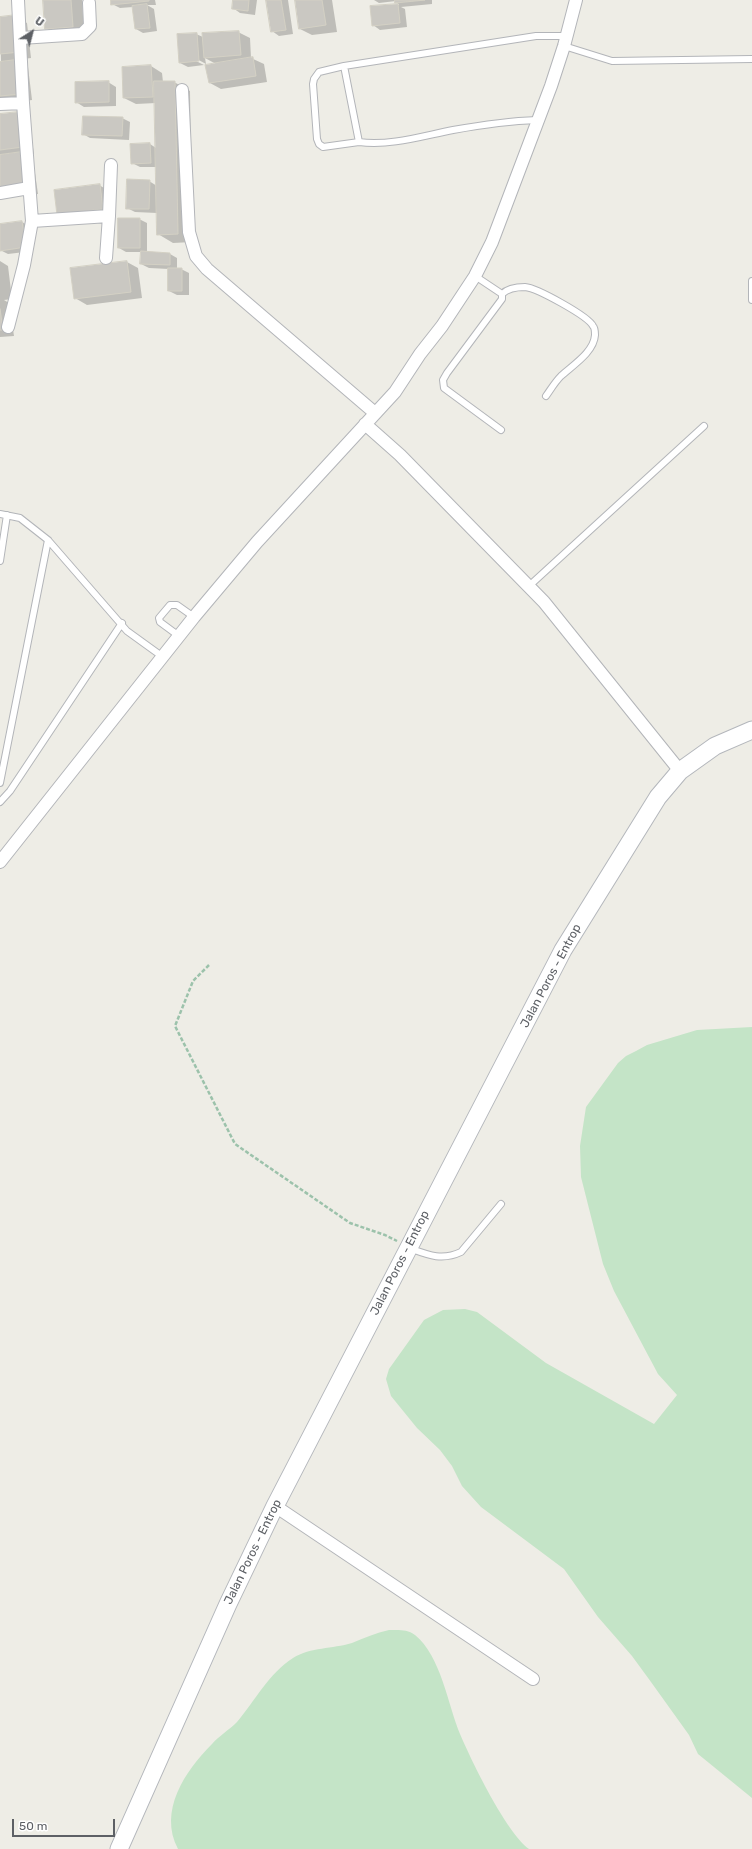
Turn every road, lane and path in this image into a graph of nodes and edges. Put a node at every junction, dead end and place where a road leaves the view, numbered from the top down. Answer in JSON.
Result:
{"nodes":[{"id":1,"x":18,"y":0,"type":"edge"},
{"id":2,"x":576,"y":0,"type":"edge"},
{"id":3,"x":89,"y":4,"type":"dead end"},
{"id":4,"x":21,"y":38,"type":"junction"},
{"id":5,"x":563,"y":39,"type":"junction"},
{"id":6,"x":752,"y":59,"type":"edge"},
{"id":7,"x":344,"y":66,"type":"junction"},
{"id":8,"x":182,"y":90,"type":"dead end"},
{"id":9,"x":23,"y":103,"type":"junction"},
{"id":10,"x":0,"y":104,"type":"edge"},
{"id":11,"x":533,"y":120,"type":"junction"},
{"id":12,"x":360,"y":142,"type":"junction"},
{"id":13,"x":111,"y":165,"type":"dead end"},
{"id":14,"x":29,"y":188,"type":"junction"},
{"id":15,"x":0,"y":193,"type":"edge"},
{"id":16,"x":109,"y":216,"type":"junction"},
{"id":17,"x":32,"y":221,"type":"junction"},
{"id":18,"x":106,"y":258,"type":"dead end"},
{"id":19,"x":475,"y":276,"type":"junction"},
{"id":20,"x":752,"y":281,"type":"edge"},
{"id":21,"x":502,"y":294,"type":"junction"},
{"id":22,"x":752,"y":300,"type":"edge"},
{"id":23,"x":8,"y":327,"type":"dead end"},
{"id":24,"x":546,"y":396,"type":"dead end"},
{"id":25,"x":372,"y":410,"type":"junction"},
{"id":26,"x":365,"y":424,"type":"junction"},
{"id":27,"x":704,"y":426,"type":"dead end"},
{"id":28,"x":501,"y":430,"type":"dead end"},
{"id":29,"x":3,"y":514,"type":"edge"},
{"id":30,"x":48,"y":540,"type":"junction"},
{"id":31,"x":0,"y":560,"type":"edge"},
{"id":32,"x":529,"y":586,"type":"junction"},
{"id":33,"x":194,"y":617,"type":"junction"},
{"id":34,"x":122,"y":623,"type":"junction"},
{"id":35,"x":179,"y":636,"type":"junction"},
{"id":36,"x":163,"y":657,"type":"junction"},
{"id":37,"x":752,"y":730,"type":"edge"},
{"id":38,"x":680,"y":771,"type":"junction"},
{"id":39,"x":0,"y":783,"type":"edge"},
{"id":40,"x":0,"y":802,"type":"edge"},
{"id":41,"x":0,"y":862,"type":"edge"},
{"id":42,"x":209,"y":965,"type":"dead end"},
{"id":43,"x":501,"y":1204,"type":"dead end"},
{"id":44,"x":408,"y":1247,"type":"junction"},
{"id":45,"x":275,"y":1506,"type":"junction"},
{"id":46,"x":533,"y":1679,"type":"dead end"},
{"id":47,"x":120,"y":1849,"type":"edge"}],
"edges":[{"from":1,"to":4,"type":"street"},
{"from":2,"to":5,"type":"street"},
{"from":3,"to":4,"type":"street"},
{"from":4,"to":9,"type":"street"},
{"from":5,"to":6,"type":"lane"},
{"from":5,"to":7,"type":"lane"},
{"from":5,"to":11,"type":"street"},
{"from":7,"to":12,"type":"lane"},
{"from":7,"to":12,"type":"lane"},
{"from":8,"to":25,"type":"street"},
{"from":9,"to":10,"type":"street"},
{"from":9,"to":14,"type":"street"},
{"from":11,"to":12,"type":"lane"},
{"from":11,"to":19,"type":"street"},
{"from":13,"to":16,"type":"street"},
{"from":14,"to":15,"type":"street"},
{"from":14,"to":17,"type":"street"},
{"from":16,"to":17,"type":"street"},
{"from":16,"to":18,"type":"street"},
{"from":17,"to":23,"type":"street"},
{"from":19,"to":21,"type":"lane"},
{"from":19,"to":25,"type":"street"},
{"from":20,"to":22,"type":"lane"},
{"from":21,"to":24,"type":"lane"},
{"from":21,"to":28,"type":"lane"},
{"from":25,"to":26,"type":"street"},
{"from":26,"to":32,"type":"street"},
{"from":26,"to":33,"type":"street"},
{"from":27,"to":32,"type":"lane"},
{"from":29,"to":30,"type":"lane"},
{"from":29,"to":31,"type":"lane"},
{"from":30,"to":34,"type":"lane"},
{"from":30,"to":39,"type":"lane"},
{"from":32,"to":38,"type":"street"},
{"from":33,"to":35,"type":"street"},
{"from":33,"to":35,"type":"lane"},
{"from":34,"to":36,"type":"lane"},
{"from":34,"to":40,"type":"lane"},
{"from":35,"to":36,"type":"street"},
{"from":36,"to":41,"type":"street"},
{"from":37,"to":38,"type":"main road","name":"Jalan Poros - Entrop"},
{"from":38,"to":44,"type":"main road","name":"Jalan Poros - Entrop"},
{"from":42,"to":44,"type":"path"},
{"from":43,"to":44,"type":"lane"},
{"from":44,"to":45,"type":"main road","name":"Jalan Poros - Entrop"},
{"from":45,"to":46,"type":"street"},
{"from":45,"to":47,"type":"main road","name":"Jalan Poros - Entrop"}]}
